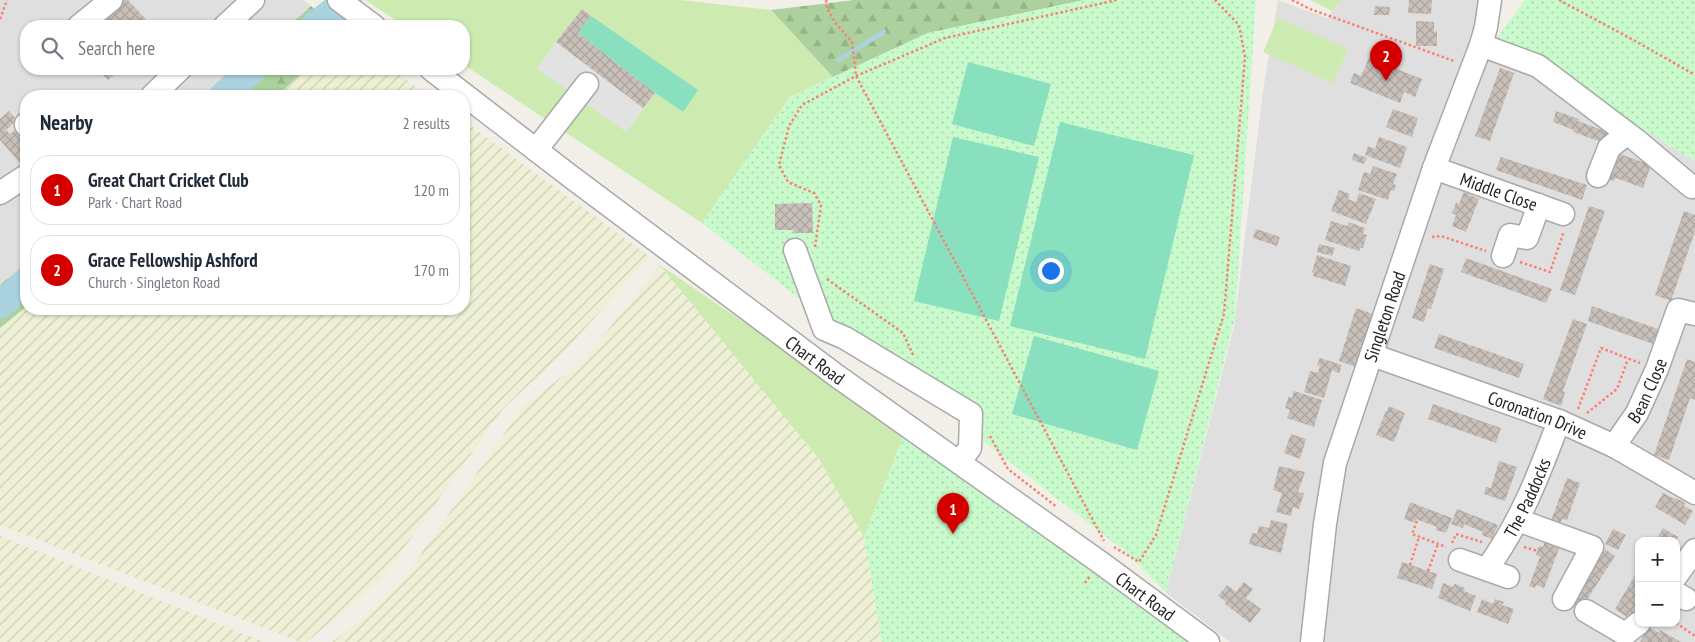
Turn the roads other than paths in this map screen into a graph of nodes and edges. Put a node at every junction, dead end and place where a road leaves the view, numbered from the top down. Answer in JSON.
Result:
{"nodes":[{"id":1,"x":111,"y":0,"type":"edge"},
{"id":2,"x":253,"y":0,"type":"edge"},
{"id":3,"x":339,"y":0,"type":"edge"},
{"id":4,"x":1490,"y":0,"type":"edge"},
{"id":5,"x":86,"y":20,"type":"edge"},
{"id":6,"x":231,"y":20,"type":"edge"},
{"id":7,"x":366,"y":20,"type":"edge"},
{"id":8,"x":1480,"y":45,"type":"junction"},
{"id":9,"x":174,"y":75,"type":"edge"},
{"id":10,"x":439,"y":75,"type":"edge"},
{"id":11,"x":587,"y":84,"type":"dead end"},
{"id":12,"x":158,"y":90,"type":"edge"},
{"id":13,"x":458,"y":90,"type":"edge"},
{"id":14,"x":470,"y":99,"type":"edge"},
{"id":15,"x":1626,"y":134,"type":"junction"},
{"id":16,"x":536,"y":150,"type":"junction"},
{"id":17,"x":1434,"y":168,"type":"junction"},
{"id":18,"x":1598,"y":176,"type":"dead end"},
{"id":19,"x":20,"y":180,"type":"edge"},
{"id":20,"x":1692,"y":187,"type":"dead end"},
{"id":21,"x":0,"y":193,"type":"edge"},
{"id":22,"x":1539,"y":205,"type":"junction"},
{"id":23,"x":1563,"y":214,"type":"dead end"},
{"id":24,"x":804,"y":251,"type":"road end"},
{"id":25,"x":1503,"y":256,"type":"dead end"},
{"id":26,"x":1683,"y":322,"type":"edge"},
{"id":27,"x":1372,"y":355,"type":"junction"},
{"id":28,"x":1569,"y":420,"type":"junction"},
{"id":29,"x":1614,"y":446,"type":"junction"},
{"id":30,"x":959,"y":462,"type":"junction"},
{"id":31,"x":1695,"y":493,"type":"edge"},
{"id":32,"x":1518,"y":520,"type":"junction"},
{"id":33,"x":1695,"y":550,"type":"edge"},
{"id":34,"x":1460,"y":560,"type":"dead end"},
{"id":35,"x":1680,"y":571,"type":"edge"},
{"id":36,"x":1564,"y":599,"type":"dead end"},
{"id":37,"x":1586,"y":611,"type":"dead end"},
{"id":38,"x":1635,"y":626,"type":"edge"},
{"id":39,"x":1208,"y":642,"type":"edge"},
{"id":40,"x":1312,"y":642,"type":"edge"}],
"edges":[{"from":1,"to":5,"type":"street"},
{"from":2,"to":6,"type":"street"},
{"from":3,"to":7,"type":"street"},
{"from":4,"to":8,"type":"street","name":"Singleton Road"},
{"from":8,"to":15,"type":"street"},
{"from":8,"to":17,"type":"street","name":"Singleton Road"},
{"from":9,"to":12,"type":"street"},
{"from":10,"to":13,"type":"street","name":"Chart Road"},
{"from":11,"to":16,"type":"street"},
{"from":14,"to":16,"type":"street","name":"Chart Road"},
{"from":15,"to":18,"type":"street"},
{"from":15,"to":20,"type":"street"},
{"from":16,"to":30,"type":"street","name":"Chart Road"},
{"from":17,"to":22,"type":"street","name":"Middle Close"},
{"from":17,"to":27,"type":"street","name":"Singleton Road"},
{"from":19,"to":21,"type":"street"},
{"from":22,"to":23,"type":"street","name":"Middle Close"},
{"from":22,"to":25,"type":"street"},
{"from":24,"to":30,"type":"street"},
{"from":26,"to":29,"type":"street","name":"Bean Close"},
{"from":27,"to":28,"type":"street","name":"Coronation Drive"},
{"from":27,"to":40,"type":"street","name":"Singleton Road"},
{"from":28,"to":29,"type":"street","name":"Coronation Drive"},
{"from":28,"to":32,"type":"street","name":"The Paddocks"},
{"from":29,"to":31,"type":"street","name":"Coronation Drive"},
{"from":30,"to":39,"type":"street","name":"Chart Road"},
{"from":32,"to":34,"type":"street","name":"The Paddocks"},
{"from":32,"to":36,"type":"street"},
{"from":33,"to":35,"type":"street"},
{"from":37,"to":38,"type":"street"}]}
